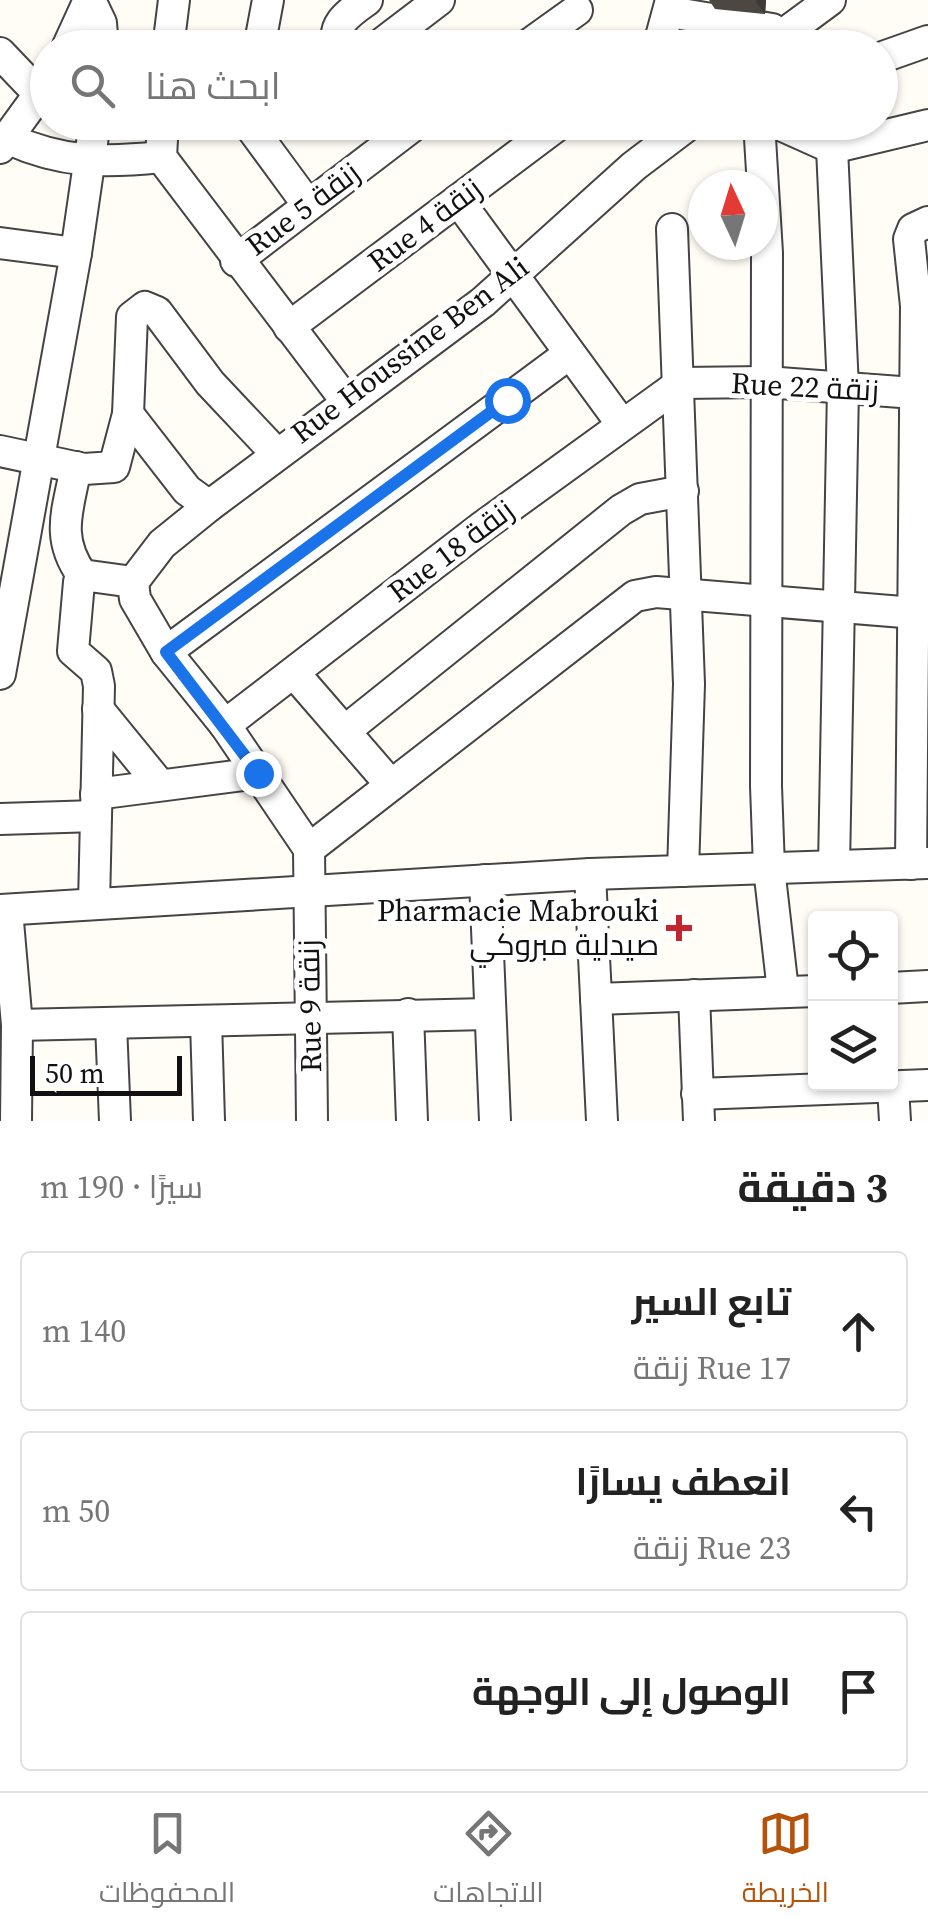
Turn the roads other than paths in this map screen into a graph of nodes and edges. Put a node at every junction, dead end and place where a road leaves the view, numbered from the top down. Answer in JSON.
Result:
{"nodes":[{"id":1,"x":90,"y":0,"type":"edge"},
{"id":2,"x":174,"y":0,"type":"edge"},
{"id":3,"x":366,"y":0,"type":"edge"},
{"id":4,"x":439,"y":0,"type":"edge"},
{"id":5,"x":830,"y":0,"type":"edge"},
{"id":6,"x":267,"y":3,"type":"edge"},
{"id":7,"x":670,"y":6,"type":"edge"},
{"id":8,"x":577,"y":10,"type":"dead end"},
{"id":9,"x":76,"y":30,"type":"edge"},
{"id":10,"x":102,"y":30,"type":"edge"},
{"id":11,"x":170,"y":30,"type":"edge"},
{"id":12,"x":262,"y":30,"type":"edge"},
{"id":13,"x":339,"y":30,"type":"edge"},
{"id":14,"x":400,"y":30,"type":"edge"},
{"id":15,"x":549,"y":30,"type":"edge"},
{"id":16,"x":766,"y":30,"type":"edge"},
{"id":17,"x":772,"y":30,"type":"edge"},
{"id":18,"x":928,"y":41,"type":"edge"},
{"id":19,"x":0,"y":52,"type":"edge"},
{"id":20,"x":898,"y":52,"type":"edge"},
{"id":21,"x":30,"y":77,"type":"edge"},
{"id":22,"x":30,"y":108,"type":"edge"},
{"id":23,"x":928,"y":125,"type":"edge"},
{"id":24,"x":898,"y":132,"type":"edge"},
{"id":25,"x":93,"y":140,"type":"edge"},
{"id":26,"x":162,"y":140,"type":"edge"},
{"id":27,"x":270,"y":140,"type":"edge"},
{"id":28,"x":388,"y":140,"type":"edge"},
{"id":29,"x":538,"y":140,"type":"edge"},
{"id":30,"x":668,"y":140,"type":"edge"},
{"id":31,"x":760,"y":140,"type":"edge"},
{"id":32,"x":817,"y":140,"type":"edge"},
{"id":33,"x":865,"y":140,"type":"edge"},
{"id":34,"x":4,"y":143,"type":"edge"},
{"id":35,"x":832,"y":148,"type":"junction"},
{"id":36,"x":161,"y":157,"type":"junction"},
{"id":37,"x":90,"y":163,"type":"junction"},
{"id":38,"x":458,"y":200,"type":"junction"},
{"id":39,"x":308,"y":205,"type":"junction"},
{"id":40,"x":928,"y":222,"type":"edge"},
{"id":41,"x":672,"y":230,"type":"dead end"},
{"id":42,"x":0,"y":243,"type":"edge"},
{"id":43,"x":76,"y":254,"type":"junction"},
{"id":44,"x":236,"y":260,"type":"junction"},
{"id":45,"x":514,"y":276,"type":"junction"},
{"id":46,"x":922,"y":307,"type":"edge"},
{"id":47,"x":288,"y":327,"type":"junction"},
{"id":48,"x":570,"y":354,"type":"junction"},
{"id":49,"x":766,"y":382,"type":"junction"},
{"id":50,"x":681,"y":383,"type":"junction"},
{"id":51,"x":843,"y":388,"type":"junction"},
{"id":52,"x":921,"y":393,"type":"edge"},
{"id":53,"x":346,"y":402,"type":"junction"},
{"id":54,"x":128,"y":414,"type":"junction"},
{"id":55,"x":620,"y":423,"type":"junction"},
{"id":56,"x":0,"y":452,"type":"edge"},
{"id":57,"x":276,"y":452,"type":"junction"},
{"id":58,"x":36,"y":458,"type":"junction"},
{"id":59,"x":921,"y":466,"type":"edge"},
{"id":60,"x":76,"y":467,"type":"junction"},
{"id":61,"x":683,"y":491,"type":"junction"},
{"id":62,"x":208,"y":506,"type":"junction"},
{"id":63,"x":82,"y":574,"type":"junction"},
{"id":64,"x":133,"y":582,"type":"junction"},
{"id":65,"x":687,"y":594,"type":"junction"},
{"id":66,"x":764,"y":601,"type":"junction"},
{"id":67,"x":839,"y":606,"type":"junction"},
{"id":68,"x":919,"y":613,"type":"edge"},
{"id":69,"x":166,"y":652,"type":"junction"},
{"id":70,"x":294,"y":673,"type":"junction"},
{"id":71,"x":0,"y":674,"type":"edge"},
{"id":72,"x":98,"y":708,"type":"junction"},
{"id":73,"x":225,"y":725,"type":"junction"},
{"id":74,"x":346,"y":730,"type":"junction"},
{"id":75,"x":258,"y":773,"type":"junction"},
{"id":76,"x":160,"y":785,"type":"junction"},
{"id":77,"x":390,"y":785,"type":"junction"},
{"id":78,"x":96,"y":805,"type":"junction"},
{"id":79,"x":0,"y":819,"type":"edge"},
{"id":80,"x":309,"y":849,"type":"junction"},
{"id":81,"x":919,"y":864,"type":"edge"},
{"id":82,"x":834,"y":866,"type":"junction"},
{"id":83,"x":769,"y":868,"type":"junction"},
{"id":84,"x":682,"y":871,"type":"junction"},
{"id":85,"x":590,"y":874,"type":"junction"},
{"id":86,"x":485,"y":880,"type":"junction"},
{"id":87,"x":309,"y":890,"type":"junction"},
{"id":88,"x":94,"y":904,"type":"junction"},
{"id":89,"x":4,"y":910,"type":"edge"},
{"id":90,"x":928,"y":986,"type":"edge"},
{"id":91,"x":898,"y":988,"type":"edge"},
{"id":92,"x":783,"y":991,"type":"junction"},
{"id":93,"x":808,"y":991,"type":"edge"},
{"id":94,"x":694,"y":995,"type":"junction"},
{"id":95,"x":596,"y":998,"type":"junction"},
{"id":96,"x":408,"y":1014,"type":"junction"},
{"id":97,"x":488,"y":1014,"type":"junction"},
{"id":98,"x":310,"y":1017,"type":"junction"},
{"id":99,"x":206,"y":1021,"type":"junction"},
{"id":100,"x":111,"y":1024,"type":"junction"},
{"id":101,"x":11,"y":1046,"type":"edge"},
{"id":102,"x":928,"y":1085,"type":"edge"},
{"id":103,"x":898,"y":1087,"type":"edge"},
{"id":104,"x":808,"y":1091,"type":"edge"},
{"id":105,"x":893,"y":1091,"type":"edge"},
{"id":106,"x":698,"y":1107,"type":"edge"},
{"id":107,"x":16,"y":1121,"type":"edge"},
{"id":108,"x":115,"y":1121,"type":"edge"},
{"id":109,"x":209,"y":1121,"type":"edge"},
{"id":110,"x":312,"y":1121,"type":"edge"},
{"id":111,"x":412,"y":1121,"type":"edge"},
{"id":112,"x":495,"y":1121,"type":"edge"},
{"id":113,"x":602,"y":1121,"type":"edge"},
{"id":114,"x":895,"y":1121,"type":"edge"}],
"edges":[{"from":1,"to":9,"type":"street"},
{"from":1,"to":10,"type":"street"},
{"from":2,"to":11,"type":"street"},
{"from":3,"to":13,"type":"street"},
{"from":4,"to":14,"type":"street"},
{"from":5,"to":17,"type":"street"},
{"from":6,"to":12,"type":"street"},
{"from":7,"to":16,"type":"street"},
{"from":8,"to":15,"type":"street"},
{"from":18,"to":20,"type":"street"},
{"from":19,"to":21,"type":"street"},
{"from":22,"to":34,"type":"street"},
{"from":23,"to":24,"type":"street"},
{"from":25,"to":37,"type":"street"},
{"from":26,"to":36,"type":"street"},
{"from":27,"to":39,"type":"street"},
{"from":28,"to":39,"type":"street","name":"Rue 5 زنقة"},
{"from":29,"to":38,"type":"street","name":"Rue 4 زنقة"},
{"from":30,"to":45,"type":"street","name":"Rue Houssine Ben Ali"},
{"from":31,"to":49,"type":"street"},
{"from":32,"to":35,"type":"street"},
{"from":33,"to":35,"type":"street"},
{"from":34,"to":37,"type":"street"},
{"from":35,"to":51,"type":"street"},
{"from":36,"to":37,"type":"street"},
{"from":36,"to":44,"type":"street"},
{"from":37,"to":43,"type":"street"},
{"from":38,"to":45,"type":"street"},
{"from":38,"to":47,"type":"street","name":"Rue 4 زنقة"},
{"from":39,"to":44,"type":"street","name":"Rue 5 زنقة"},
{"from":40,"to":46,"type":"street"},
{"from":41,"to":50,"type":"street"},
{"from":42,"to":43,"type":"street"},
{"from":43,"to":58,"type":"street"},
{"from":44,"to":47,"type":"street"},
{"from":45,"to":48,"type":"street"},
{"from":45,"to":53,"type":"street","name":"Rue Houssine Ben Ali"},
{"from":46,"to":52,"type":"street"},
{"from":47,"to":53,"type":"street"},
{"from":48,"to":55,"type":"street"},
{"from":48,"to":69,"type":"street"},
{"from":49,"to":50,"type":"street","name":"Rue 22 زنقة"},
{"from":49,"to":51,"type":"street","name":"Rue 22 زنقة"},
{"from":49,"to":66,"type":"street"},
{"from":50,"to":55,"type":"street","name":"Rue 18 زنقة"},
{"from":50,"to":61,"type":"street"},
{"from":51,"to":52,"type":"street","name":"Rue 22 زنقة"},
{"from":51,"to":67,"type":"street"},
{"from":52,"to":59,"type":"street"},
{"from":53,"to":57,"type":"street","name":"Rue Houssine Ben Ali"},
{"from":54,"to":57,"type":"street"},
{"from":54,"to":60,"type":"street"},
{"from":54,"to":62,"type":"street"},
{"from":55,"to":70,"type":"street","name":"Rue 18 زنقة"},
{"from":56,"to":58,"type":"street"},
{"from":57,"to":62,"type":"street","name":"Rue Houssine Ben Ali"},
{"from":58,"to":60,"type":"street"},
{"from":58,"to":71,"type":"street"},
{"from":59,"to":68,"type":"street"},
{"from":60,"to":63,"type":"street"},
{"from":61,"to":65,"type":"street"},
{"from":61,"to":74,"type":"street"},
{"from":62,"to":64,"type":"street","name":"Rue Houssine Ben Ali"},
{"from":63,"to":64,"type":"street"},
{"from":63,"to":72,"type":"street"},
{"from":64,"to":69,"type":"street"},
{"from":65,"to":66,"type":"street"},
{"from":65,"to":77,"type":"street"},
{"from":65,"to":84,"type":"street"},
{"from":66,"to":67,"type":"street"},
{"from":66,"to":83,"type":"street"},
{"from":67,"to":68,"type":"street"},
{"from":67,"to":82,"type":"street"},
{"from":68,"to":81,"type":"street"},
{"from":69,"to":73,"type":"street"},
{"from":70,"to":73,"type":"street","name":"Rue 18 زنقة"},
{"from":70,"to":74,"type":"street"},
{"from":72,"to":76,"type":"street"},
{"from":72,"to":78,"type":"street"},
{"from":73,"to":75,"type":"street"},
{"from":74,"to":77,"type":"street"},
{"from":75,"to":76,"type":"street"},
{"from":75,"to":80,"type":"street"},
{"from":76,"to":78,"type":"street"},
{"from":77,"to":80,"type":"street"},
{"from":78,"to":79,"type":"street"},
{"from":78,"to":88,"type":"street"},
{"from":80,"to":87,"type":"street","name":"Rue 9 زنقة"},
{"from":81,"to":82,"type":"street"},
{"from":82,"to":83,"type":"street"},
{"from":83,"to":84,"type":"street"},
{"from":83,"to":92,"type":"street"},
{"from":84,"to":85,"type":"street"},
{"from":85,"to":86,"type":"street"},
{"from":85,"to":95,"type":"street"},
{"from":86,"to":87,"type":"street"},
{"from":86,"to":97,"type":"street"},
{"from":87,"to":88,"type":"street"},
{"from":87,"to":98,"type":"street","name":"Rue 9 زنقة"},
{"from":88,"to":89,"type":"street"},
{"from":89,"to":101,"type":"street"},
{"from":90,"to":91,"type":"street"},
{"from":92,"to":93,"type":"street"},
{"from":92,"to":94,"type":"street"},
{"from":94,"to":95,"type":"street"},
{"from":94,"to":106,"type":"street"},
{"from":95,"to":113,"type":"street"},
{"from":96,"to":97,"type":"street"},
{"from":96,"to":98,"type":"street"},
{"from":96,"to":111,"type":"street"},
{"from":97,"to":112,"type":"street"},
{"from":98,"to":99,"type":"street"},
{"from":98,"to":110,"type":"street","name":"Rue 9 زنقة"},
{"from":99,"to":100,"type":"street"},
{"from":99,"to":109,"type":"street"},
{"from":100,"to":101,"type":"street"},
{"from":100,"to":108,"type":"street"},
{"from":101,"to":107,"type":"street"},
{"from":102,"to":103,"type":"street"},
{"from":104,"to":106,"type":"street"},
{"from":105,"to":114,"type":"street"}]}
